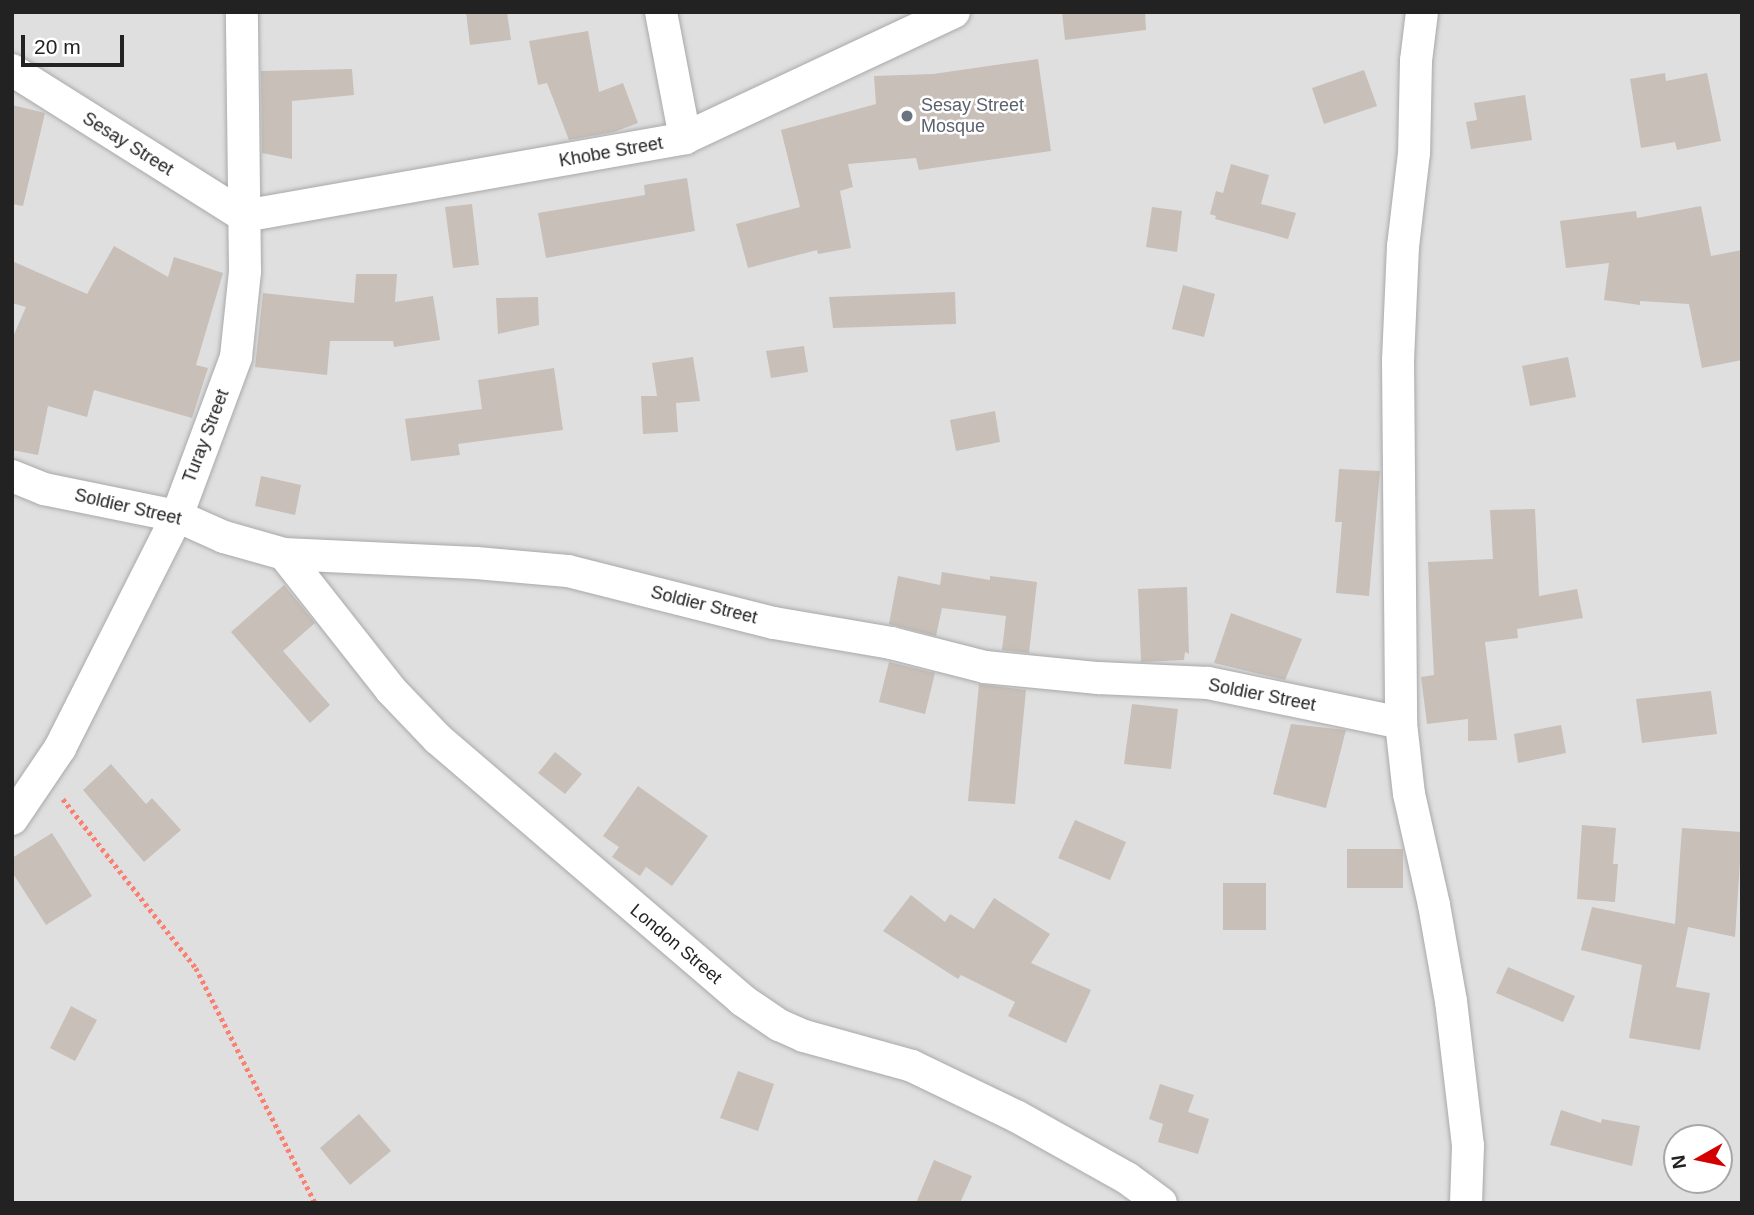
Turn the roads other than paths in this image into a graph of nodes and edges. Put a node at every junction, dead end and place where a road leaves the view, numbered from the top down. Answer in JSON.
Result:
{"nodes":[{"id":1,"x":242,"y":12,"type":"edge"},
{"id":2,"x":661,"y":12,"type":"edge"},
{"id":3,"x":954,"y":12,"type":"edge"},
{"id":4,"x":1422,"y":12,"type":"edge"},
{"id":5,"x":12,"y":70,"type":"edge"},
{"id":6,"x":685,"y":138,"type":"junction"},
{"id":7,"x":244,"y":216,"type":"junction"},
{"id":8,"x":12,"y":476,"type":"edge"},
{"id":9,"x":177,"y":516,"type":"junction"},
{"id":10,"x":284,"y":554,"type":"junction"},
{"id":11,"x":1401,"y":723,"type":"junction"},
{"id":12,"x":12,"y":819,"type":"edge"},
{"id":13,"x":1161,"y":1203,"type":"edge"},
{"id":14,"x":1466,"y":1203,"type":"edge"}],
"edges":[{"from":1,"to":7,"type":"street","name":"Turay Street"},
{"from":2,"to":6,"type":"street"},
{"from":3,"to":6,"type":"street","name":"Khobe Street"},
{"from":4,"to":11,"type":"street"},
{"from":5,"to":7,"type":"street","name":"Sesay Street"},
{"from":6,"to":7,"type":"street","name":"Khobe Street"},
{"from":7,"to":9,"type":"street","name":"Turay Street"},
{"from":8,"to":9,"type":"street","name":"Soldier Street"},
{"from":9,"to":10,"type":"street","name":"Soldier Street"},
{"from":9,"to":12,"type":"street","name":"Turay Street"},
{"from":10,"to":11,"type":"street","name":"Soldier Street"},
{"from":10,"to":13,"type":"street","name":"London Street"},
{"from":11,"to":14,"type":"street"}]}
